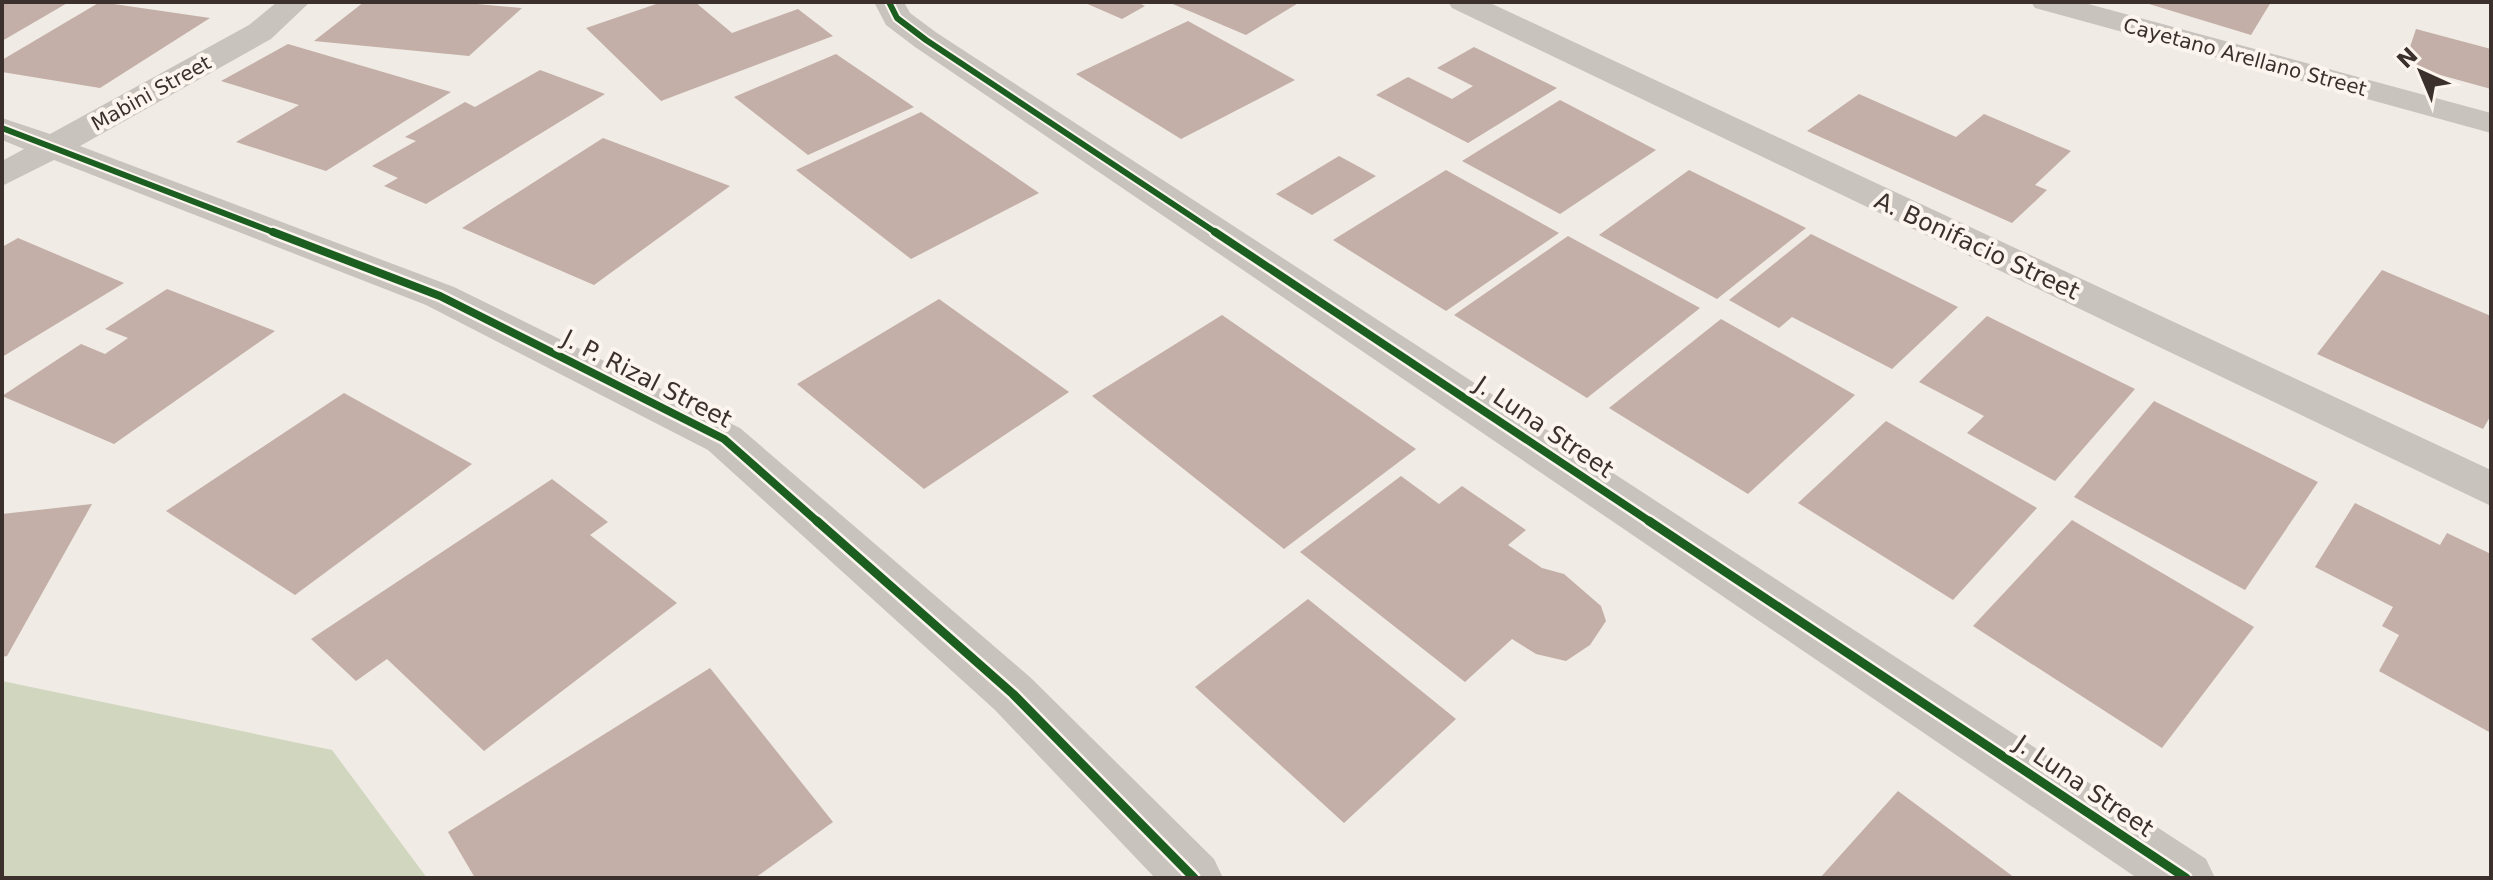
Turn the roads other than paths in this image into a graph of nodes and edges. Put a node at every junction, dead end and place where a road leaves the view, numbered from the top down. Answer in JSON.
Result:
{"nodes":[{"id":1,"x":295,"y":2,"type":"edge"},
{"id":2,"x":889,"y":2,"type":"edge"},
{"id":3,"x":1463,"y":2,"type":"edge"},
{"id":4,"x":2046,"y":2,"type":"edge"},
{"id":5,"x":2491,"y":123,"type":"edge"},
{"id":6,"x":2,"y":128,"type":"edge"},
{"id":7,"x":55,"y":146,"type":"junction"},
{"id":8,"x":2,"y":175,"type":"edge"},
{"id":9,"x":2491,"y":489,"type":"edge"},
{"id":10,"x":1194,"y":878,"type":"edge"},
{"id":11,"x":2186,"y":878,"type":"edge"}],
"edges":[{"from":1,"to":7,"type":"street","name":"Mabini Street"},
{"from":2,"to":11,"type":"street","name":"J. Luna Street"},
{"from":3,"to":9,"type":"street","name":"A. Bonifacio Street"},
{"from":4,"to":5,"type":"street","name":"Cayetano Arellano Street"},
{"from":6,"to":7,"type":"street","name":"J. P. Rizal Street"},
{"from":7,"to":8,"type":"street","name":"Mabini Street"},
{"from":7,"to":10,"type":"street","name":"J. P. Rizal Street"}]}
